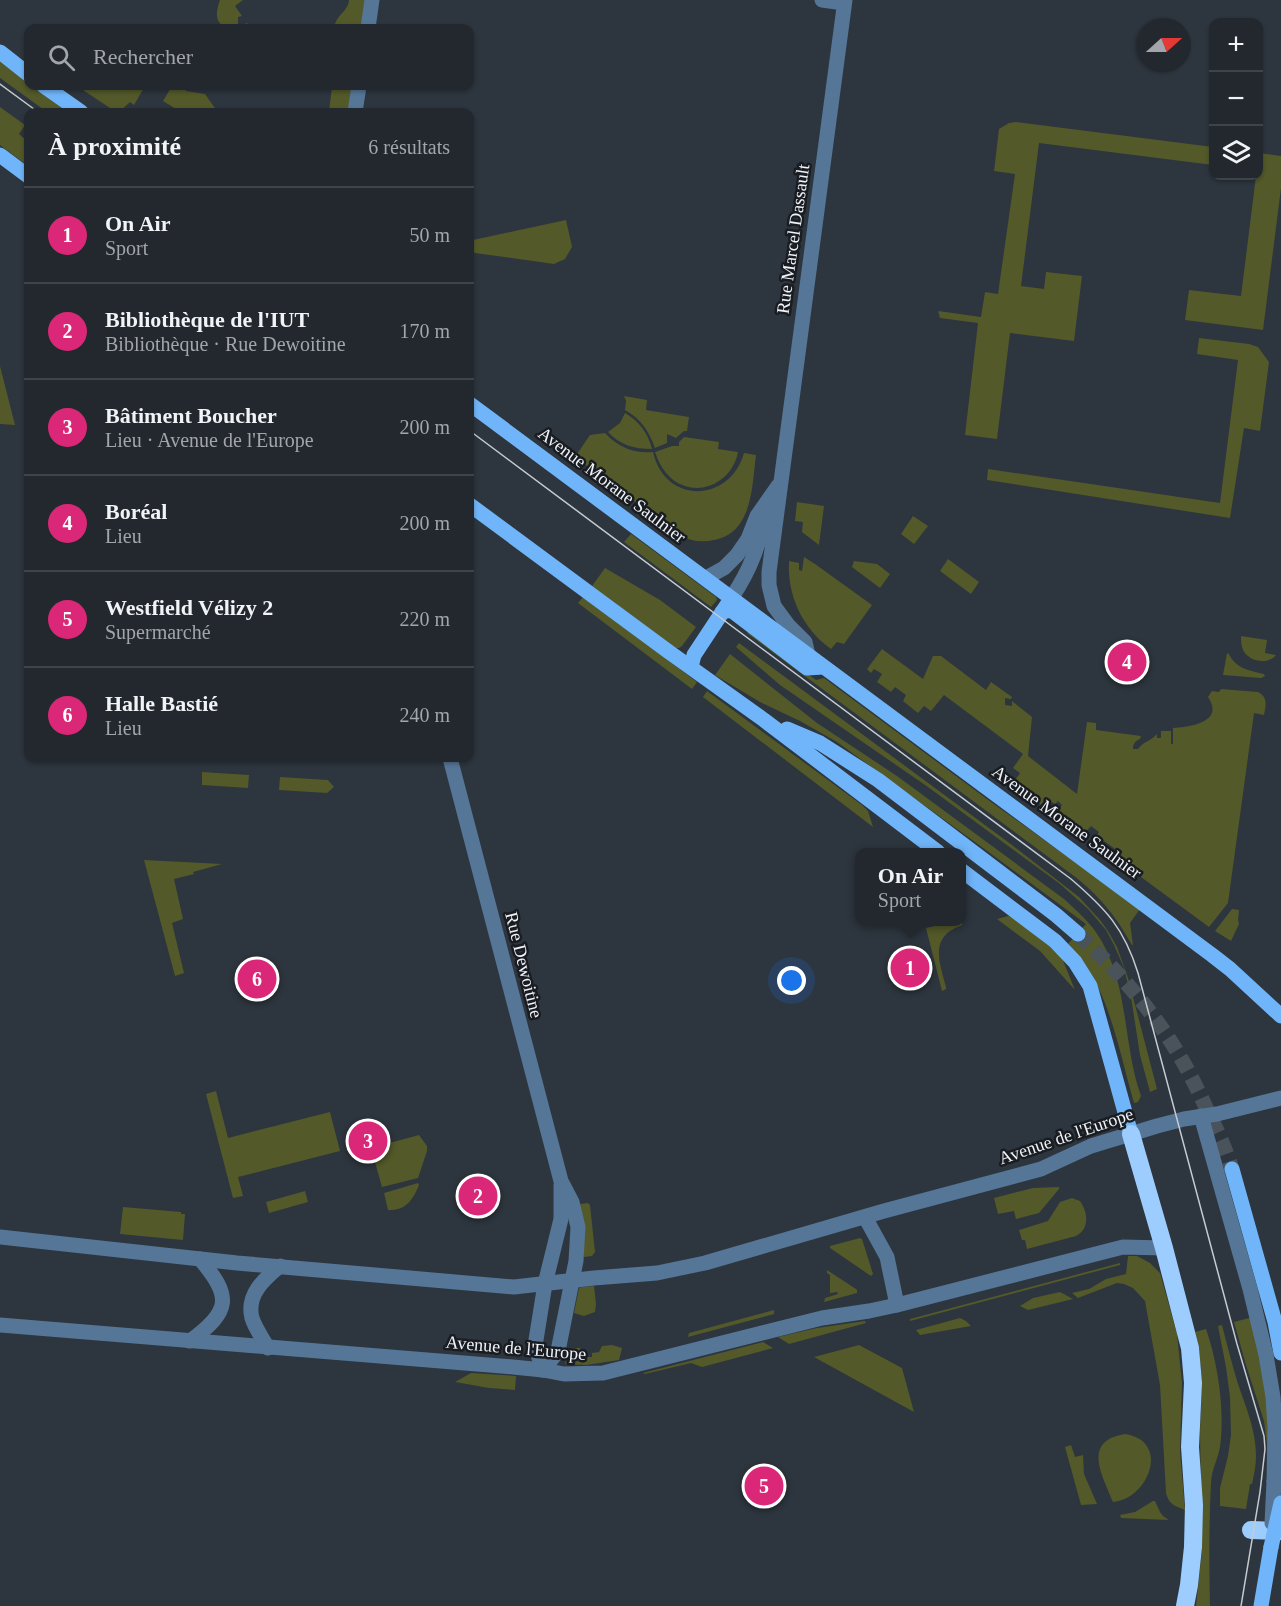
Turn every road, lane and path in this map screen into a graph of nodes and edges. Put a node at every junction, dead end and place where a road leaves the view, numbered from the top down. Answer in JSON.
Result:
{"nodes":[{"id":1,"x":372,"y":0,"type":"edge"},
{"id":2,"x":822,"y":0,"type":"edge"},
{"id":3,"x":845,"y":1,"type":"edge"},
{"id":4,"x":369,"y":24,"type":"edge"},
{"id":5,"x":0,"y":52,"type":"edge"},
{"id":6,"x":24,"y":71,"type":"edge"},
{"id":7,"x":50,"y":90,"type":"edge"},
{"id":8,"x":358,"y":90,"type":"edge"},
{"id":9,"x":75,"y":108,"type":"edge"},
{"id":10,"x":356,"y":108,"type":"edge"},
{"id":11,"x":0,"y":155,"type":"edge"},
{"id":12,"x":24,"y":173,"type":"edge"},
{"id":13,"x":474,"y":407,"type":"edge"},
{"id":14,"x":781,"y":483,"type":"junction"},
{"id":15,"x":769,"y":502,"type":"junction"},
{"id":16,"x":474,"y":508,"type":"edge"},
{"id":17,"x":706,"y":578,"type":"junction"},
{"id":18,"x":732,"y":597,"type":"junction"},
{"id":19,"x":722,"y":612,"type":"junction"},
{"id":20,"x":808,"y":655,"type":"junction"},
{"id":21,"x":690,"y":667,"type":"junction"},
{"id":22,"x":823,"y":667,"type":"junction"},
{"id":23,"x":764,"y":720,"type":"junction"},
{"id":24,"x":451,"y":762,"type":"edge"},
{"id":25,"x":934,"y":848,"type":"edge"},
{"id":26,"x":966,"y":874,"type":"edge"},
{"id":27,"x":1078,"y":934,"type":"tunnel mouth"},
{"id":28,"x":1281,"y":1016,"type":"edge"},
{"id":29,"x":1281,"y":1098,"type":"edge"},
{"id":30,"x":1201,"y":1116,"type":"junction"},
{"id":31,"x":1131,"y":1134,"type":"junction"},
{"id":32,"x":1232,"y":1169,"type":"tunnel mouth"},
{"id":33,"x":561,"y":1181,"type":"junction"},
{"id":34,"x":865,"y":1217,"type":"junction"},
{"id":35,"x":0,"y":1237,"type":"edge"},
{"id":36,"x":1164,"y":1248,"type":"junction"},
{"id":37,"x":200,"y":1259,"type":"junction"},
{"id":38,"x":280,"y":1266,"type":"junction"},
{"id":39,"x":573,"y":1280,"type":"junction"},
{"id":40,"x":545,"y":1284,"type":"junction"},
{"id":41,"x":897,"y":1305,"type":"junction"},
{"id":42,"x":0,"y":1325,"type":"edge"},
{"id":43,"x":190,"y":1341,"type":"junction"},
{"id":44,"x":268,"y":1348,"type":"junction"},
{"id":45,"x":1281,"y":1353,"type":"edge"},
{"id":46,"x":543,"y":1370,"type":"junction"},
{"id":47,"x":1281,"y":1503,"type":"edge"},
{"id":48,"x":1251,"y":1530,"type":"dead end"},
{"id":49,"x":1281,"y":1531,"type":"edge"},
{"id":50,"x":1271,"y":1547,"type":"junction"},
{"id":51,"x":1185,"y":1606,"type":"edge"},
{"id":52,"x":1261,"y":1606,"type":"edge"}],
"edges":[{"from":1,"to":4,"type":"street"},
{"from":2,"to":3,"type":"street"},
{"from":3,"to":14,"type":"street","name":"Rue Marcel Dassault"},
{"from":5,"to":6,"type":"main road"},
{"from":7,"to":9,"type":"main road"},
{"from":8,"to":10,"type":"street"},
{"from":11,"to":12,"type":"main road"},
{"from":13,"to":17,"type":"main road","name":"Avenue Morane Saulnier"},
{"from":14,"to":15,"type":"street","name":"Rue Marcel Dassault"},
{"from":14,"to":20,"type":"street","name":"Rue Marcel Dassault"},
{"from":15,"to":17,"type":"street","name":"Rue Marcel Dassault"},
{"from":15,"to":18,"type":"street","name":"Rue Marcel Dassault"},
{"from":16,"to":21,"type":"main road"},
{"from":17,"to":18,"type":"main road","name":"Avenue Morane Saulnier"},
{"from":18,"to":19,"type":"main road"},
{"from":18,"to":20,"type":"main road","name":"Avenue Morane Saulnier"},
{"from":19,"to":21,"type":"main road"},
{"from":19,"to":22,"type":"main road","name":"Avenue Morane Saulnier"},
{"from":20,"to":22,"type":"main road","name":"Avenue Morane Saulnier"},
{"from":21,"to":23,"type":"main road"},
{"from":22,"to":28,"type":"main road","name":"Avenue Morane Saulnier"},
{"from":23,"to":25,"type":"main road"},
{"from":23,"to":27,"type":"main road"},
{"from":24,"to":33,"type":"street","name":"Rue Dewoitine"},
{"from":26,"to":31,"type":"main road"},
{"from":29,"to":30,"type":"street","name":"Avenue de l'Europe"},
{"from":30,"to":31,"type":"street","name":"Avenue de l'Europe"},
{"from":30,"to":50,"type":"street","bridge":true},
{"from":31,"to":34,"type":"street","name":"Avenue de l'Europe"},
{"from":31,"to":36,"type":"highway"},
{"from":32,"to":45,"type":"main road"},
{"from":33,"to":39,"type":"street","name":"Rue Dewoitine"},
{"from":33,"to":40,"type":"street","name":"Rue Dewoitine"},
{"from":34,"to":39,"type":"street","name":"Avenue de l'Europe"},
{"from":34,"to":41,"type":"street"},
{"from":35,"to":37,"type":"street","name":"Avenue de l'Europe"},
{"from":36,"to":41,"type":"street","name":"Avenue de l'Europe"},
{"from":36,"to":51,"type":"highway"},
{"from":37,"to":38,"type":"street","name":"Avenue de l'Europe"},
{"from":37,"to":43,"type":"street"},
{"from":38,"to":40,"type":"street","name":"Avenue de l'Europe"},
{"from":38,"to":44,"type":"street"},
{"from":39,"to":40,"type":"street","name":"Avenue de l'Europe"},
{"from":39,"to":46,"type":"street","name":"Rue Dewoitine"},
{"from":40,"to":46,"type":"street","name":"Rue Dewoitine"},
{"from":41,"to":46,"type":"street","name":"Avenue de l'Europe"},
{"from":42,"to":43,"type":"street","name":"Avenue de l'Europe"},
{"from":43,"to":44,"type":"street","name":"Avenue de l'Europe"},
{"from":44,"to":46,"type":"street","name":"Avenue de l'Europe"},
{"from":47,"to":50,"type":"main road","bridge":true},
{"from":48,"to":49,"type":"highway"},
{"from":50,"to":52,"type":"main road"}]}
